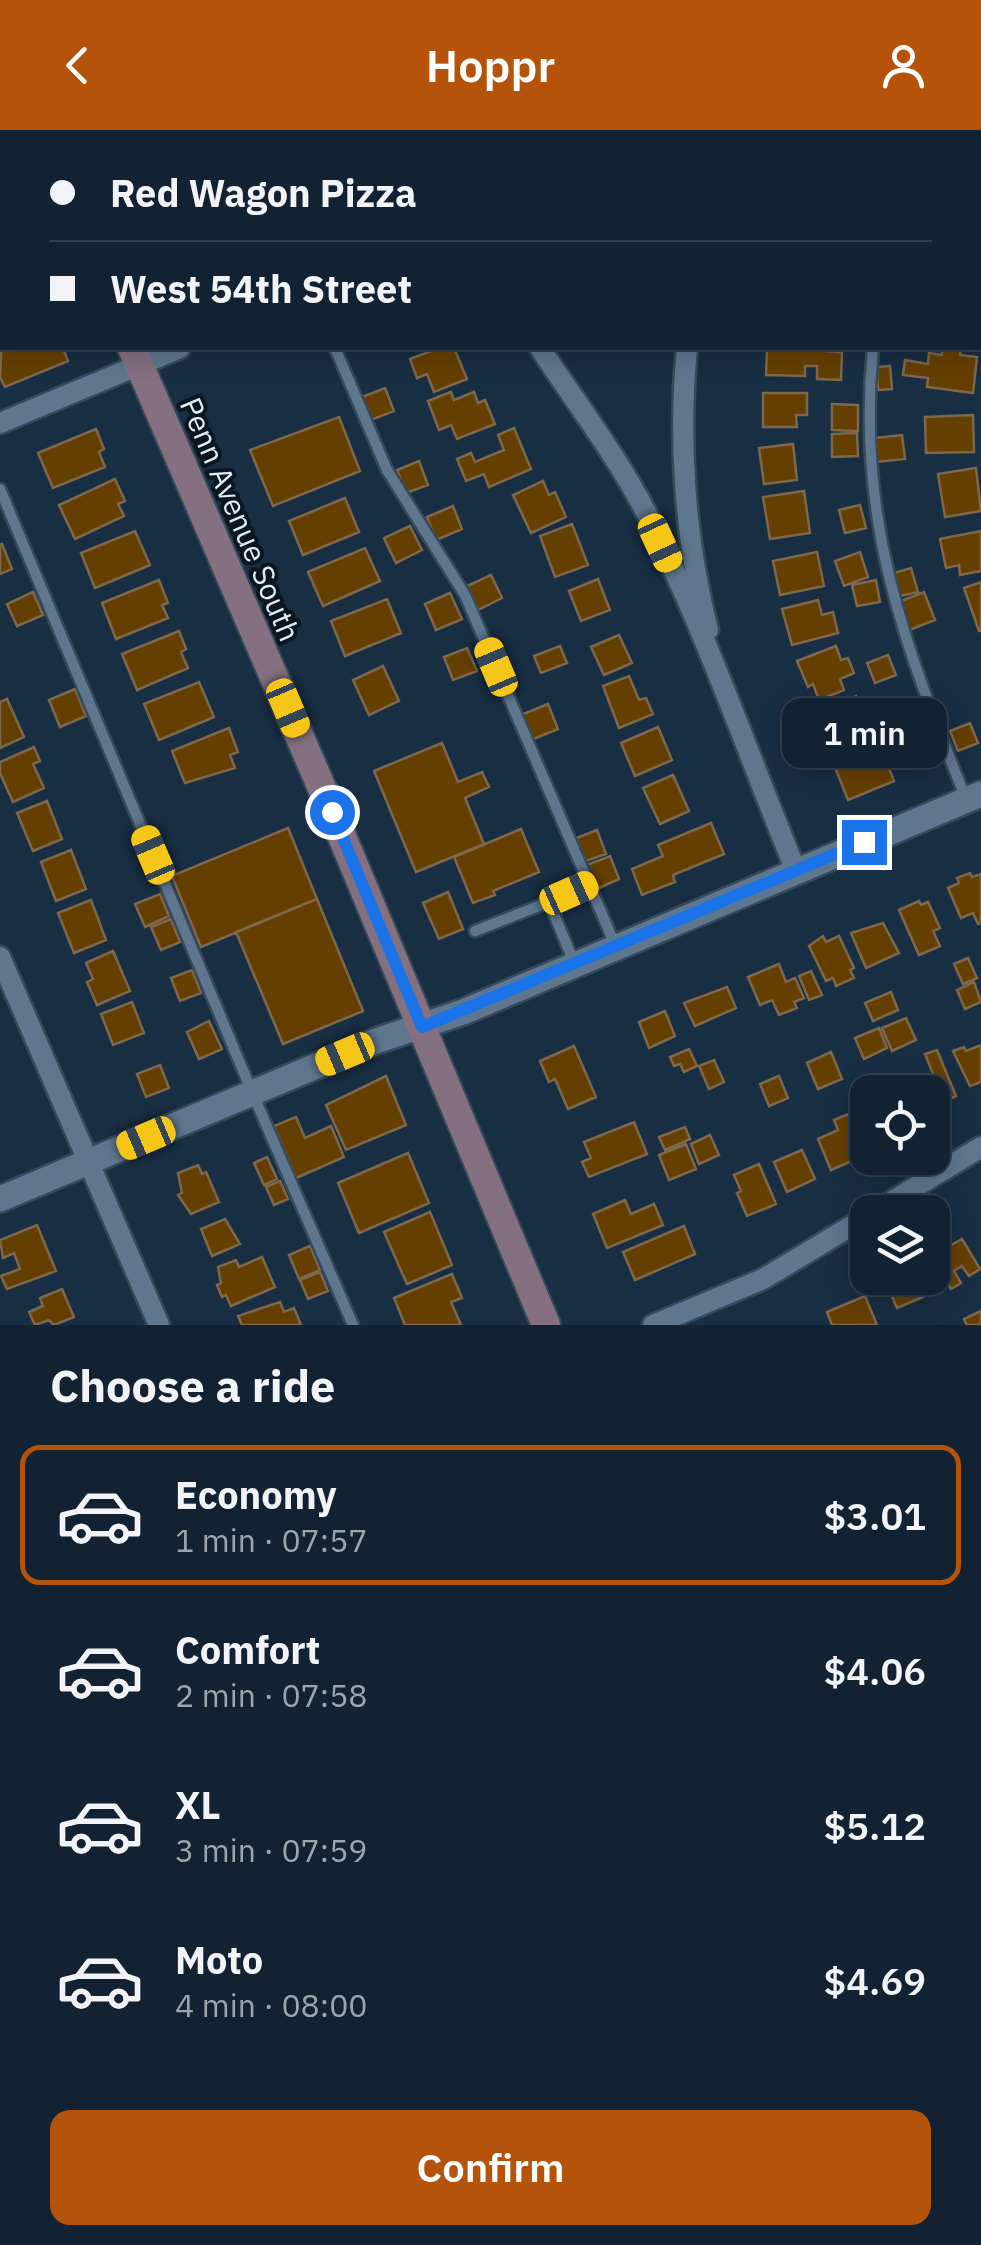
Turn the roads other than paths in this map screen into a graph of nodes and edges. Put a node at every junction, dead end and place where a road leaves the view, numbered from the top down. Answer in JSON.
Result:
{"nodes":[{"id":1,"x":169,"y":350,"type":"edge"},
{"id":2,"x":335,"y":350,"type":"edge"},
{"id":3,"x":541,"y":350,"type":"edge"},
{"id":4,"x":687,"y":350,"type":"edge"},
{"id":5,"x":873,"y":350,"type":"edge"},
{"id":6,"x":136,"y":356,"type":"edge"},
{"id":7,"x":0,"y":422,"type":"edge"},
{"id":8,"x":0,"y":488,"type":"edge"},
{"id":9,"x":728,"y":705,"type":"junction"},
{"id":10,"x":974,"y":797,"type":"edge"},
{"id":11,"x":796,"y":871,"type":"junction"},
{"id":12,"x":589,"y":884,"type":"junction"},
{"id":13,"x":549,"y":902,"type":"junction"},
{"id":14,"x":475,"y":932,"type":"dead end"},
{"id":15,"x":616,"y":948,"type":"junction"},
{"id":16,"x":0,"y":956,"type":"edge"},
{"id":17,"x":576,"y":966,"type":"junction"},
{"id":18,"x":422,"y":1027,"type":"junction"},
{"id":19,"x":252,"y":1092,"type":"junction"},
{"id":20,"x":981,"y":1147,"type":"edge"},
{"id":21,"x":88,"y":1163,"type":"junction"},
{"id":22,"x":902,"y":1195,"type":"edge"},
{"id":23,"x":0,"y":1199,"type":"edge"},
{"id":24,"x":850,"y":1227,"type":"edge"},
{"id":25,"x":159,"y":1325,"type":"edge"},
{"id":26,"x":353,"y":1325,"type":"edge"},
{"id":27,"x":546,"y":1325,"type":"edge"},
{"id":28,"x":653,"y":1325,"type":"edge"}],
"edges":[{"from":1,"to":6,"type":"street"},
{"from":2,"to":12,"type":"lane"},
{"from":3,"to":9,"type":"street"},
{"from":4,"to":9,"type":"street"},
{"from":5,"to":10,"type":"lane"},
{"from":6,"to":7,"type":"street"},
{"from":6,"to":18,"type":"main road","name":"Penn Avenue South"},
{"from":8,"to":19,"type":"lane"},
{"from":9,"to":11,"type":"street"},
{"from":10,"to":11,"type":"street"},
{"from":11,"to":15,"type":"street"},
{"from":12,"to":13,"type":"lane"},
{"from":12,"to":15,"type":"lane"},
{"from":13,"to":14,"type":"lane"},
{"from":13,"to":17,"type":"lane"},
{"from":15,"to":17,"type":"street"},
{"from":16,"to":21,"type":"street"},
{"from":17,"to":18,"type":"street"},
{"from":18,"to":19,"type":"street"},
{"from":18,"to":27,"type":"main road","name":"Penn Avenue South"},
{"from":19,"to":21,"type":"street"},
{"from":19,"to":26,"type":"lane"},
{"from":20,"to":22,"type":"street"},
{"from":21,"to":23,"type":"street"},
{"from":21,"to":25,"type":"street"},
{"from":24,"to":28,"type":"street"}]}
